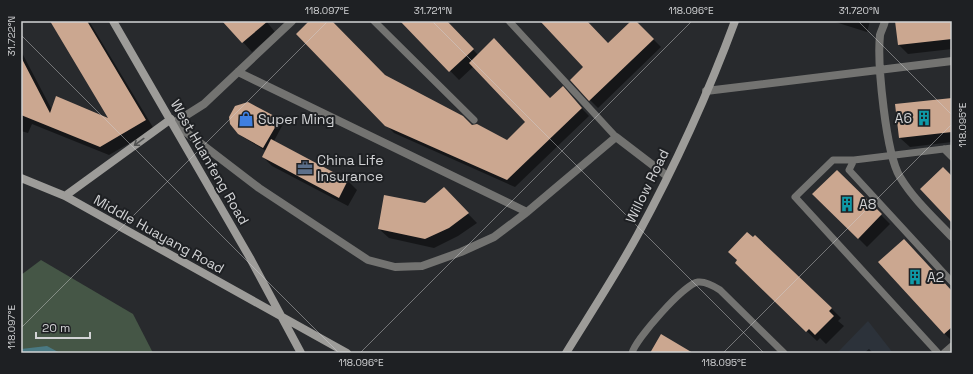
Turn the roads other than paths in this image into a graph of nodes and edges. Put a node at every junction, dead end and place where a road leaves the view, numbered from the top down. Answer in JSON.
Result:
{"nodes":[{"id":1,"x":113,"y":21,"type":"edge"},
{"id":2,"x":292,"y":21,"type":"edge"},
{"id":3,"x":374,"y":21,"type":"edge"},
{"id":4,"x":509,"y":21,"type":"edge"},
{"id":5,"x":735,"y":21,"type":"edge"},
{"id":6,"x":885,"y":21,"type":"edge"},
{"id":7,"x":952,"y":61,"type":"edge"},
{"id":8,"x":879,"y":69,"type":"junction"},
{"id":9,"x":238,"y":72,"type":"junction"},
{"id":10,"x":706,"y":91,"type":"junction"},
{"id":11,"x":474,"y":120,"type":"dead end"},
{"id":12,"x":172,"y":121,"type":"junction"},
{"id":13,"x":616,"y":137,"type":"junction"},
{"id":14,"x":952,"y":148,"type":"edge"},
{"id":15,"x":944,"y":149,"type":"junction"},
{"id":16,"x":892,"y":155,"type":"junction"},
{"id":17,"x":952,"y":158,"type":"edge"},
{"id":18,"x":854,"y":160,"type":"junction"},
{"id":19,"x":667,"y":176,"type":"junction"},
{"id":20,"x":21,"y":178,"type":"edge"},
{"id":21,"x":65,"y":196,"type":"junction"},
{"id":22,"x":527,"y":212,"type":"junction"},
{"id":23,"x":952,"y":237,"type":"edge"},
{"id":24,"x":952,"y":282,"type":"edge"},
{"id":25,"x":281,"y":318,"type":"junction"},
{"id":26,"x":952,"y":346,"type":"edge"},
{"id":27,"x":301,"y":353,"type":"edge"},
{"id":28,"x":347,"y":353,"type":"edge"},
{"id":29,"x":566,"y":353,"type":"edge"},
{"id":30,"x":632,"y":353,"type":"edge"},
{"id":31,"x":784,"y":353,"type":"edge"},
{"id":32,"x":938,"y":353,"type":"edge"},
{"id":33,"x":944,"y":353,"type":"edge"}],
"edges":[{"from":1,"to":12,"type":"main road","name":"West Huanfeng Road"},
{"from":2,"to":9,"type":"street"},
{"from":3,"to":11,"type":"lane"},
{"from":4,"to":13,"type":"lane"},
{"from":5,"to":10,"type":"main road","name":"Willow Road"},
{"from":6,"to":8,"type":"street"},
{"from":7,"to":8,"type":"street"},
{"from":8,"to":10,"type":"street"},
{"from":8,"to":16,"type":"street"},
{"from":9,"to":12,"type":"street"},
{"from":9,"to":22,"type":"street"},
{"from":10,"to":19,"type":"main road","name":"Willow Road"},
{"from":12,"to":21,"type":"main road","one_way":true},
{"from":12,"to":22,"type":"street"},
{"from":12,"to":25,"type":"main road","name":"West Huanfeng Road"},
{"from":13,"to":19,"type":"street"},
{"from":13,"to":22,"type":"street"},
{"from":14,"to":15,"type":"lane"},
{"from":15,"to":16,"type":"lane"},
{"from":15,"to":17,"type":"lane"},
{"from":16,"to":18,"type":"lane"},
{"from":16,"to":23,"type":"street"},
{"from":18,"to":24,"type":"lane"},
{"from":18,"to":32,"type":"lane"},
{"from":19,"to":29,"type":"main road","name":"Willow Road"},
{"from":20,"to":21,"type":"main road","name":"Middle Huayang Road"},
{"from":21,"to":25,"type":"main road","name":"Middle Huayang Road"},
{"from":25,"to":27,"type":"main road","name":"West Huanfeng Road"},
{"from":25,"to":28,"type":"main road","name":"Middle Huayang Road"},
{"from":26,"to":33,"type":"lane"},
{"from":30,"to":31,"type":"lane"}]}
